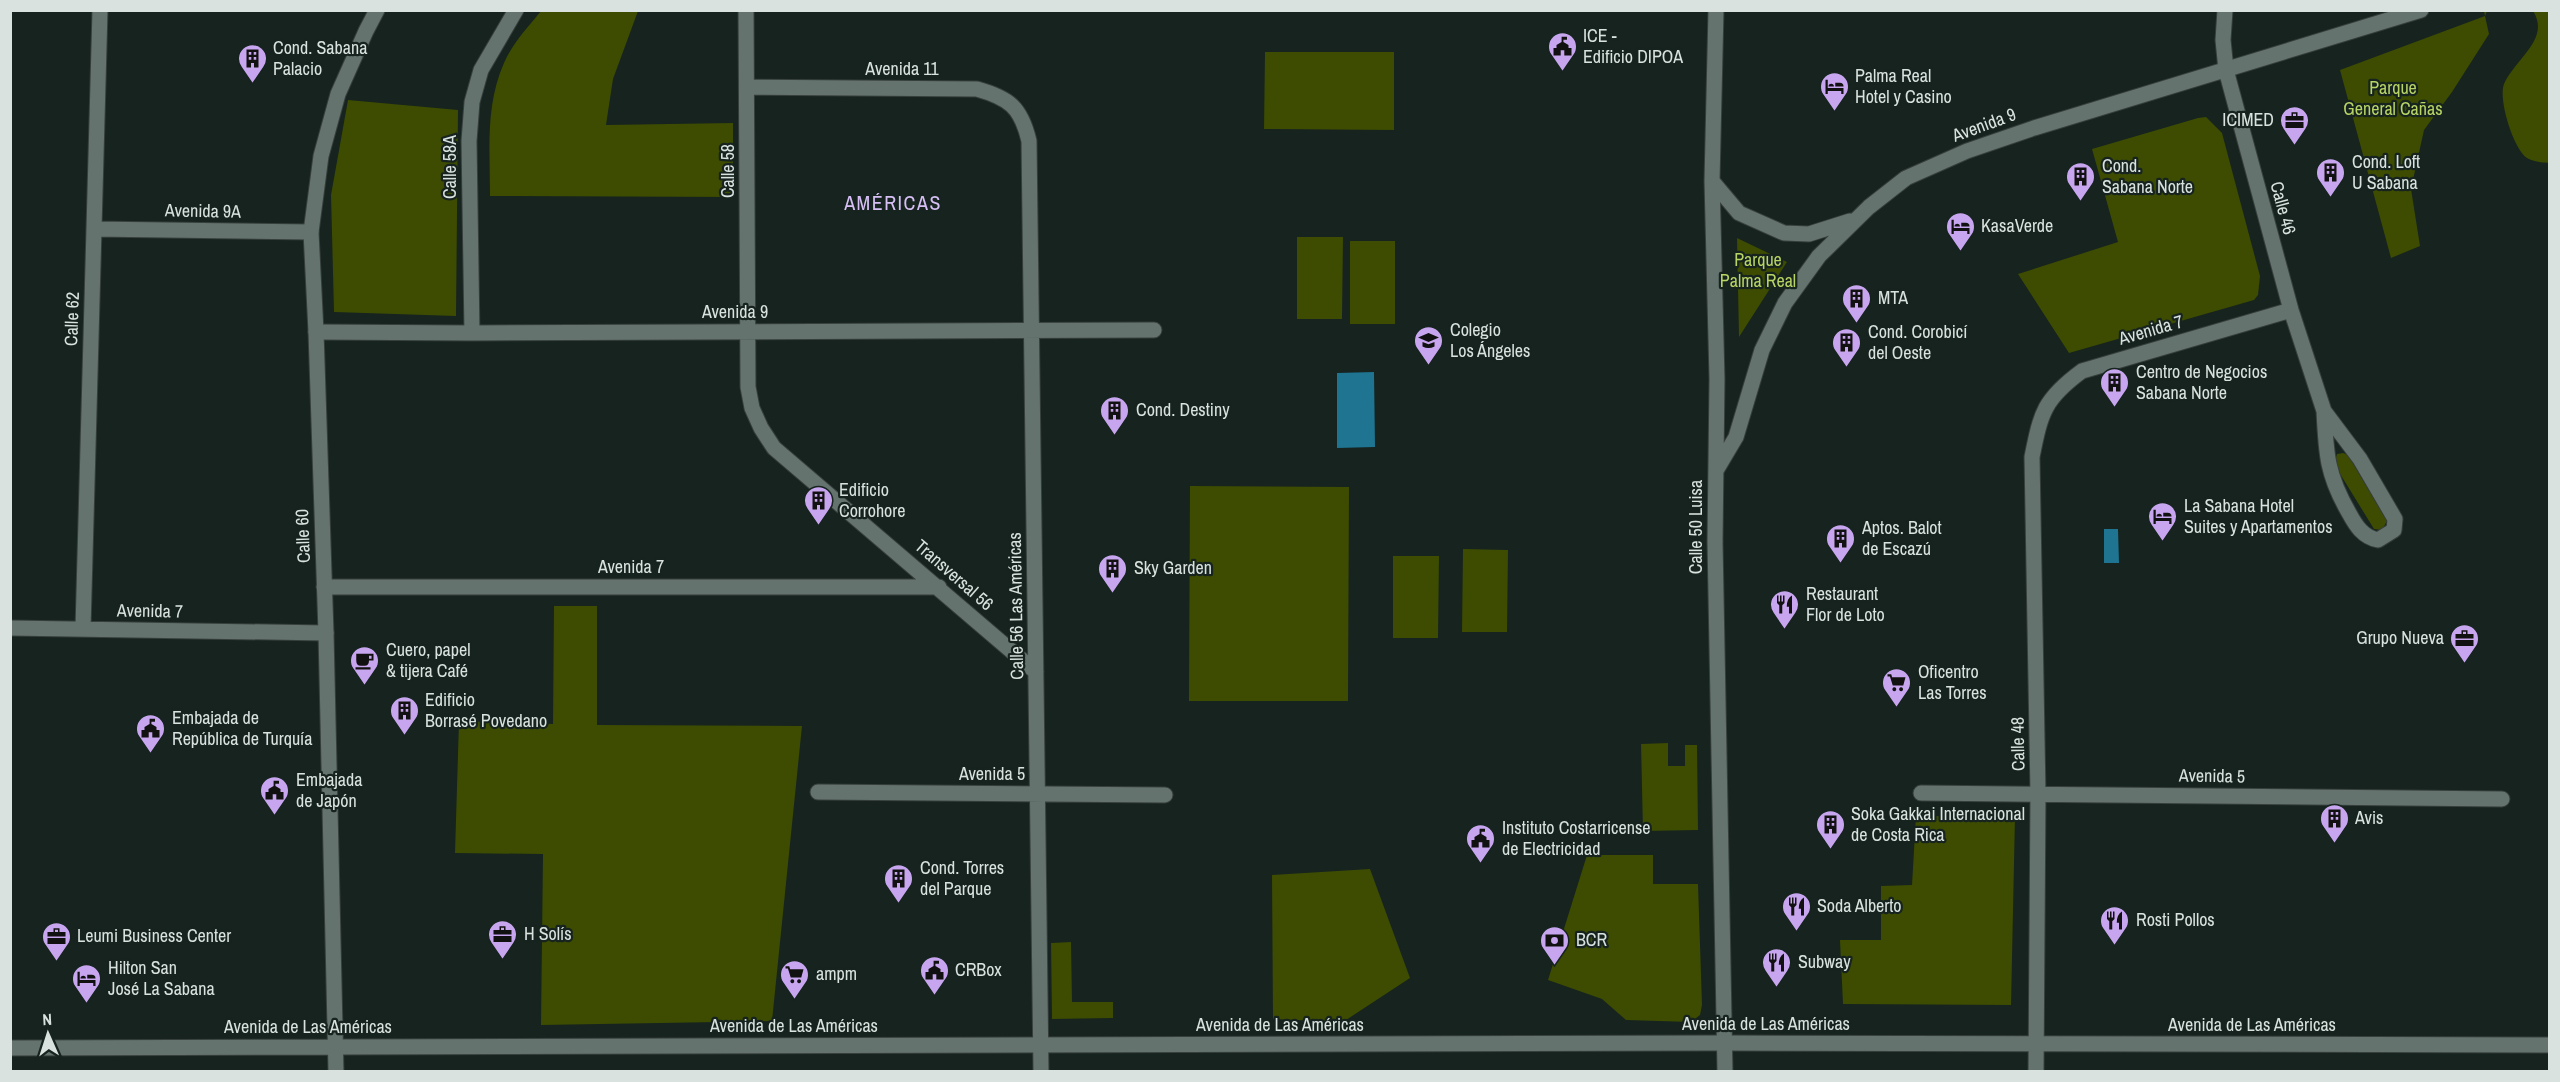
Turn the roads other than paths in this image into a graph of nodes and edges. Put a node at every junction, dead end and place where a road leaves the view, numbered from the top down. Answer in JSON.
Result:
{"nodes":[{"id":1,"x":100,"y":10,"type":"edge"},
{"id":2,"x":377,"y":10,"type":"edge"},
{"id":3,"x":516,"y":10,"type":"edge"},
{"id":4,"x":746,"y":10,"type":"edge"},
{"id":5,"x":1716,"y":10,"type":"edge"},
{"id":6,"x":2225,"y":10,"type":"edge"},
{"id":7,"x":2421,"y":10,"type":"edge"},
{"id":8,"x":2226,"y":70,"type":"junction"},
{"id":9,"x":747,"y":87,"type":"junction"},
{"id":10,"x":1029,"y":141,"type":"joint"},
{"id":11,"x":1713,"y":181,"type":"junction"},
{"id":12,"x":1857,"y":218,"type":"junction"},
{"id":13,"x":94,"y":229,"type":"junction"},
{"id":14,"x":311,"y":232,"type":"junction"},
{"id":15,"x":2291,"y":310,"type":"junction"},
{"id":16,"x":1032,"y":330,"type":"junction"},
{"id":17,"x":1154,"y":330,"type":"dead end"},
{"id":18,"x":316,"y":332,"type":"junction"},
{"id":19,"x":747,"y":332,"type":"junction"},
{"id":20,"x":472,"y":333,"type":"junction"},
{"id":21,"x":2324,"y":411,"type":"junction"},
{"id":22,"x":2040,"y":417,"type":"joint"},
{"id":23,"x":1716,"y":472,"type":"junction"},
{"id":24,"x":324,"y":586,"type":"junction"},
{"id":25,"x":939,"y":587,"type":"junction"},
{"id":26,"x":10,"y":628,"type":"edge"},
{"id":27,"x":83,"y":629,"type":"junction"},
{"id":28,"x":326,"y":633,"type":"junction"},
{"id":29,"x":1036,"y":672,"type":"junction"},
{"id":30,"x":818,"y":792,"type":"dead end"},
{"id":31,"x":1921,"y":793,"type":"dead end"},
{"id":32,"x":1038,"y":794,"type":"junction"},
{"id":33,"x":2038,"y":794,"type":"junction"},
{"id":34,"x":1165,"y":795,"type":"dead end"},
{"id":35,"x":2502,"y":799,"type":"dead end"},
{"id":36,"x":1724,"y":1043,"type":"junction"},
{"id":37,"x":2037,"y":1044,"type":"junction"},
{"id":38,"x":2550,"y":1045,"type":"edge"},
{"id":39,"x":335,"y":1046,"type":"junction"},
{"id":40,"x":1042,"y":1046,"type":"junction"},
{"id":41,"x":10,"y":1048,"type":"edge"},
{"id":42,"x":336,"y":1071,"type":"edge"},
{"id":43,"x":1041,"y":1071,"type":"edge"},
{"id":44,"x":1725,"y":1071,"type":"edge"},
{"id":45,"x":2036,"y":1071,"type":"edge"}],
"edges":[{"from":1,"to":13,"type":"street","name":"Calle 62"},
{"from":2,"to":14,"type":"street","name":"Calle 60"},
{"from":3,"to":20,"type":"street","name":"Calle 58A"},
{"from":4,"to":9,"type":"street","name":"Calle 58"},
{"from":5,"to":11,"type":"street","name":"Calle 50 Luisa"},
{"from":6,"to":8,"type":"street","name":"Calle 46"},
{"from":7,"to":8,"type":"street","name":"Avenida 9"},
{"from":8,"to":12,"type":"street","name":"Avenida 9"},
{"from":8,"to":15,"type":"street","name":"Calle 46"},
{"from":9,"to":10,"type":"street","name":"Avenida 11"},
{"from":9,"to":19,"type":"street","name":"Calle 58"},
{"from":10,"to":16,"type":"street","name":"Calle 56 Las Américas"},
{"from":11,"to":12,"type":"street"},
{"from":11,"to":23,"type":"street","name":"Calle 50 Luisa"},
{"from":12,"to":23,"type":"street","name":"Avenida 9"},
{"from":13,"to":14,"type":"street","name":"Avenida 9A"},
{"from":13,"to":27,"type":"street","name":"Calle 62"},
{"from":14,"to":18,"type":"street","name":"Calle 60"},
{"from":15,"to":21,"type":"street","name":"Calle 46"},
{"from":15,"to":22,"type":"street","name":"Avenida 7"},
{"from":16,"to":17,"type":"street","name":"Avenida 9"},
{"from":16,"to":19,"type":"street","name":"Avenida 9"},
{"from":16,"to":29,"type":"street","name":"Calle 56 Las Américas"},
{"from":18,"to":20,"type":"street","name":"Avenida 9"},
{"from":18,"to":24,"type":"street","name":"Calle 60"},
{"from":19,"to":20,"type":"street","name":"Avenida 9"},
{"from":19,"to":25,"type":"street","name":"Transversal 56"},
{"from":21,"to":21,"type":"street","name":"Calle 46"},
{"from":22,"to":33,"type":"street","name":"Calle 48"},
{"from":23,"to":36,"type":"street","name":"Calle 50 Luisa"},
{"from":24,"to":25,"type":"street","name":"Avenida 7"},
{"from":24,"to":28,"type":"street","name":"Calle 60"},
{"from":25,"to":29,"type":"street","name":"Transversal 56"},
{"from":26,"to":27,"type":"street","name":"Avenida 7"},
{"from":27,"to":28,"type":"street","name":"Avenida 7"},
{"from":28,"to":39,"type":"street","name":"Calle 60"},
{"from":29,"to":32,"type":"street","name":"Calle 56 Las Américas"},
{"from":30,"to":32,"type":"street","name":"Avenida 5"},
{"from":31,"to":33,"type":"street","name":"Avenida 5"},
{"from":32,"to":34,"type":"street","name":"Avenida 5"},
{"from":32,"to":40,"type":"street","name":"Calle 56 Las Américas"},
{"from":33,"to":35,"type":"street","name":"Avenida 5"},
{"from":33,"to":37,"type":"street","name":"Calle 48"},
{"from":36,"to":37,"type":"street","name":"Avenida de Las Américas"},
{"from":36,"to":40,"type":"street","name":"Avenida de Las Américas"},
{"from":36,"to":44,"type":"street","name":"Calle 50 Luisa"},
{"from":37,"to":38,"type":"street","name":"Avenida de Las Américas"},
{"from":37,"to":45,"type":"street","name":"Calle 48"},
{"from":39,"to":40,"type":"street","name":"Avenida de Las Américas"},
{"from":39,"to":41,"type":"street","name":"Avenida de Las Américas"},
{"from":39,"to":42,"type":"street","name":"Calle 60"},
{"from":40,"to":43,"type":"street","name":"Calle 56 Las Américas"}]}
